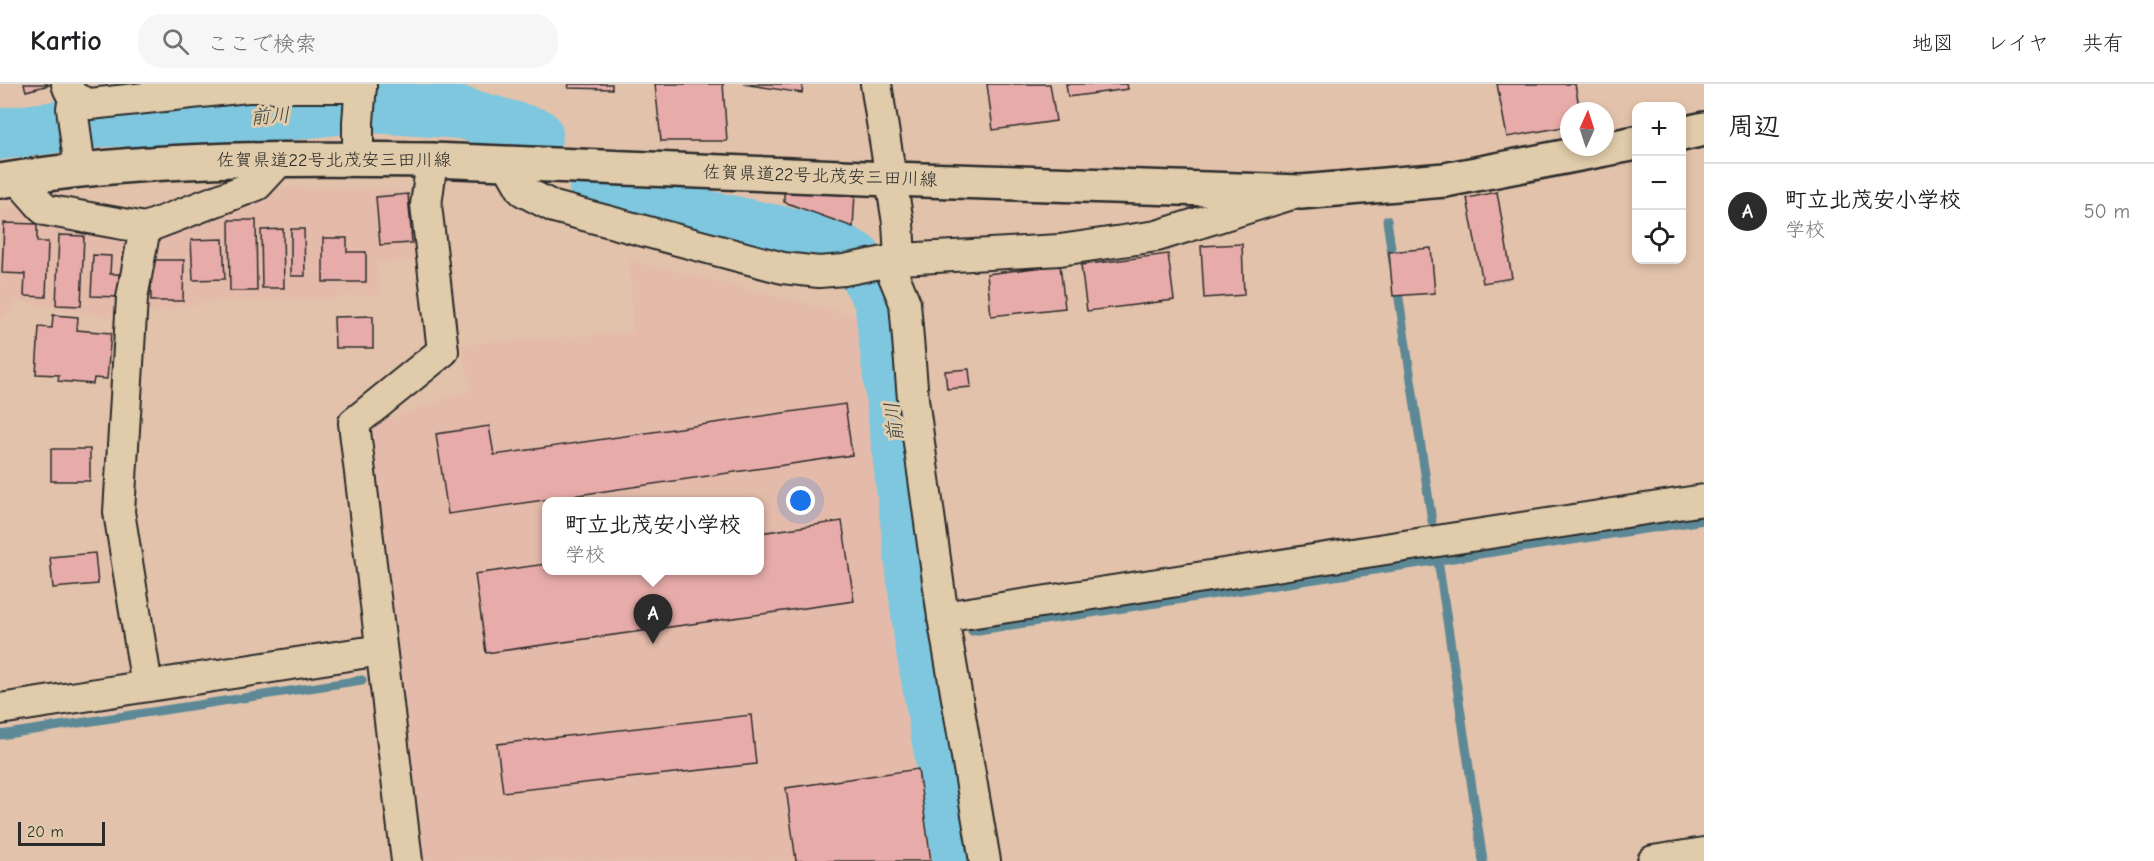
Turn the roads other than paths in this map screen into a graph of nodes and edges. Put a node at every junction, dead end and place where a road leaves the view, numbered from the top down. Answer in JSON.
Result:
{"nodes":[{"id":1,"x":876,"y":84,"type":"edge"},
{"id":2,"x":361,"y":86,"type":"edge"},
{"id":3,"x":71,"y":97,"type":"edge"},
{"id":4,"x":1704,"y":129,"type":"edge"},
{"id":5,"x":1686,"y":133,"type":"edge"},
{"id":6,"x":1632,"y":144,"type":"edge"},
{"id":7,"x":77,"y":153,"type":"junction"},
{"id":8,"x":282,"y":158,"type":"junction"},
{"id":9,"x":358,"y":159,"type":"junction"},
{"id":10,"x":432,"y":160,"type":"junction"},
{"id":11,"x":507,"y":163,"type":"junction"},
{"id":12,"x":890,"y":179,"type":"junction"},
{"id":13,"x":8,"y":180,"type":"edge"},
{"id":14,"x":1301,"y":192,"type":"junction"},
{"id":15,"x":145,"y":228,"type":"junction"},
{"id":16,"x":889,"y":262,"type":"junction"},
{"id":17,"x":1704,"y":500,"type":"edge"},
{"id":18,"x":943,"y":617,"type":"junction"},
{"id":19,"x":381,"y":650,"type":"junction"},
{"id":20,"x":147,"y":686,"type":"junction"},
{"id":21,"x":0,"y":709,"type":"edge"},
{"id":22,"x":1704,"y":853,"type":"edge"},
{"id":23,"x":407,"y":861,"type":"edge"},
{"id":24,"x":985,"y":861,"type":"edge"},
{"id":25,"x":1653,"y":861,"type":"edge"}],
"edges":[{"from":1,"to":12,"type":"street"},
{"from":2,"to":3,"type":"street"},
{"from":2,"to":9,"type":"street"},
{"from":3,"to":7,"type":"street"},
{"from":4,"to":5,"type":"main road"},
{"from":6,"to":14,"type":"main road","name":"佐賀県道22号北茂安三田川線"},
{"from":7,"to":8,"type":"main road","name":"佐賀県道22号北茂安三田川線"},
{"from":7,"to":13,"type":"main road","name":"佐賀県道22号北茂安三田川線"},
{"from":8,"to":9,"type":"main road","name":"佐賀県道22号北茂安三田川線"},
{"from":8,"to":15,"type":"street"},
{"from":9,"to":10,"type":"main road","name":"佐賀県道22号北茂安三田川線"},
{"from":10,"to":11,"type":"main road","name":"佐賀県道22号北茂安三田川線"},
{"from":10,"to":19,"type":"street"},
{"from":11,"to":12,"type":"main road","name":"佐賀県道22号北茂安三田川線"},
{"from":11,"to":16,"type":"street"},
{"from":12,"to":14,"type":"main road","name":"佐賀県道22号北茂安三田川線"},
{"from":12,"to":16,"type":"street"},
{"from":13,"to":15,"type":"street"},
{"from":14,"to":16,"type":"street"},
{"from":15,"to":20,"type":"street"},
{"from":16,"to":18,"type":"street"},
{"from":17,"to":18,"type":"street"},
{"from":18,"to":24,"type":"street"},
{"from":19,"to":20,"type":"street"},
{"from":19,"to":23,"type":"street"},
{"from":20,"to":21,"type":"street"},
{"from":22,"to":25,"type":"street"}]}
